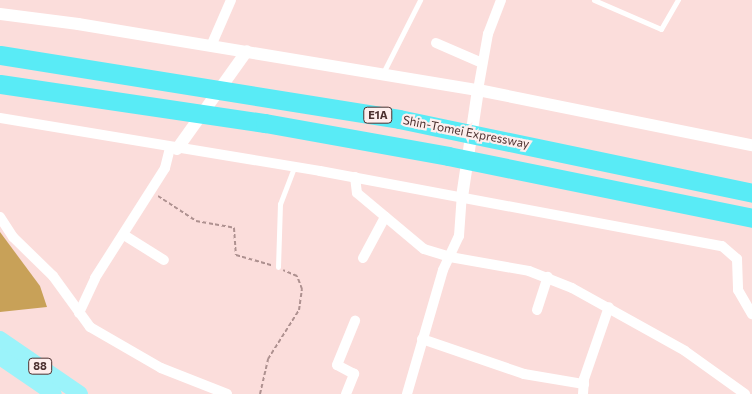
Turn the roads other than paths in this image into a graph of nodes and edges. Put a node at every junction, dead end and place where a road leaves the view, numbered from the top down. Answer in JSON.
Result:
{"nodes":[{"id":1,"x":231,"y":0,"type":"edge"},
{"id":2,"x":420,"y":0,"type":"edge"},
{"id":3,"x":501,"y":0,"type":"edge"},
{"id":4,"x":594,"y":0,"type":"edge"},
{"id":5,"x":678,"y":0,"type":"edge"},
{"id":6,"x":0,"y":14,"type":"edge"},
{"id":7,"x":436,"y":43,"type":"dead end"},
{"id":8,"x":211,"y":46,"type":"junction"},
{"id":9,"x":247,"y":51,"type":"junction"},
{"id":10,"x":0,"y":55,"type":"edge"},
{"id":11,"x":482,"y":64,"type":"junction"},
{"id":12,"x":382,"y":74,"type":"junction"},
{"id":13,"x":0,"y":84,"type":"edge"},
{"id":14,"x":478,"y":94,"type":"junction"},
{"id":15,"x":0,"y":118,"type":"edge"},
{"id":16,"x":752,"y":145,"type":"edge"},
{"id":17,"x":174,"y":149,"type":"junction"},
{"id":18,"x":294,"y":167,"type":"junction"},
{"id":19,"x":355,"y":177,"type":"junction"},
{"id":20,"x":462,"y":193,"type":"junction"},
{"id":21,"x":752,"y":193,"type":"edge"},
{"id":22,"x":0,"y":216,"type":"edge"},
{"id":23,"x":385,"y":217,"type":"junction"},
{"id":24,"x":752,"y":218,"type":"edge"},
{"id":25,"x":124,"y":235,"type":"junction"},
{"id":26,"x":450,"y":257,"type":"junction"},
{"id":27,"x":363,"y":258,"type":"dead end"},
{"id":28,"x":164,"y":260,"type":"dead end"},
{"id":29,"x":278,"y":267,"type":"road end"},
{"id":30,"x":548,"y":277,"type":"junction"},
{"id":31,"x":609,"y":307,"type":"junction"},
{"id":32,"x":537,"y":310,"type":"dead end"},
{"id":33,"x":80,"y":313,"type":"junction"},
{"id":34,"x":752,"y":314,"type":"edge"},
{"id":35,"x":356,"y":321,"type":"dead end"},
{"id":36,"x":0,"y":339,"type":"edge"},
{"id":37,"x":422,"y":339,"type":"junction"},
{"id":38,"x":0,"y":357,"type":"edge"},
{"id":39,"x":584,"y":389,"type":"edge"},
{"id":40,"x":54,"y":394,"type":"edge"},
{"id":41,"x":80,"y":394,"type":"edge"},
{"id":42,"x":227,"y":394,"type":"edge"},
{"id":43,"x":346,"y":394,"type":"edge"},
{"id":44,"x":407,"y":394,"type":"edge"},
{"id":45,"x":745,"y":394,"type":"edge"}],
"edges":[{"from":1,"to":8,"type":"street"},
{"from":2,"to":12,"type":"lane"},
{"from":3,"to":11,"type":"street"},
{"from":4,"to":5,"type":"lane"},
{"from":6,"to":8,"type":"street"},
{"from":7,"to":11,"type":"street"},
{"from":8,"to":9,"type":"street"},
{"from":9,"to":12,"type":"street"},
{"from":9,"to":17,"type":"street"},
{"from":10,"to":21,"type":"highway","name":"Shin-Tomei Expressway","number":"E1A"},
{"from":11,"to":14,"type":"street"},
{"from":12,"to":14,"type":"street"},
{"from":13,"to":24,"type":"highway","number":"E1A"},
{"from":14,"to":16,"type":"street"},
{"from":14,"to":20,"type":"street"},
{"from":15,"to":17,"type":"street"},
{"from":17,"to":18,"type":"street"},
{"from":17,"to":25,"type":"street"},
{"from":18,"to":19,"type":"street"},
{"from":18,"to":29,"type":"lane"},
{"from":19,"to":20,"type":"street"},
{"from":19,"to":23,"type":"street"},
{"from":20,"to":26,"type":"street"},
{"from":20,"to":34,"type":"street"},
{"from":22,"to":33,"type":"street"},
{"from":23,"to":26,"type":"street"},
{"from":23,"to":27,"type":"street"},
{"from":25,"to":28,"type":"street"},
{"from":25,"to":33,"type":"street"},
{"from":26,"to":30,"type":"street"},
{"from":26,"to":37,"type":"street"},
{"from":30,"to":31,"type":"street"},
{"from":30,"to":32,"type":"street"},
{"from":31,"to":39,"type":"street"},
{"from":31,"to":45,"type":"street"},
{"from":33,"to":42,"type":"street"},
{"from":35,"to":43,"type":"street"},
{"from":36,"to":41,"type":"main road","number":"88"},
{"from":37,"to":39,"type":"street"},
{"from":37,"to":44,"type":"street"},
{"from":38,"to":40,"type":"main road","number":"88"}]}
